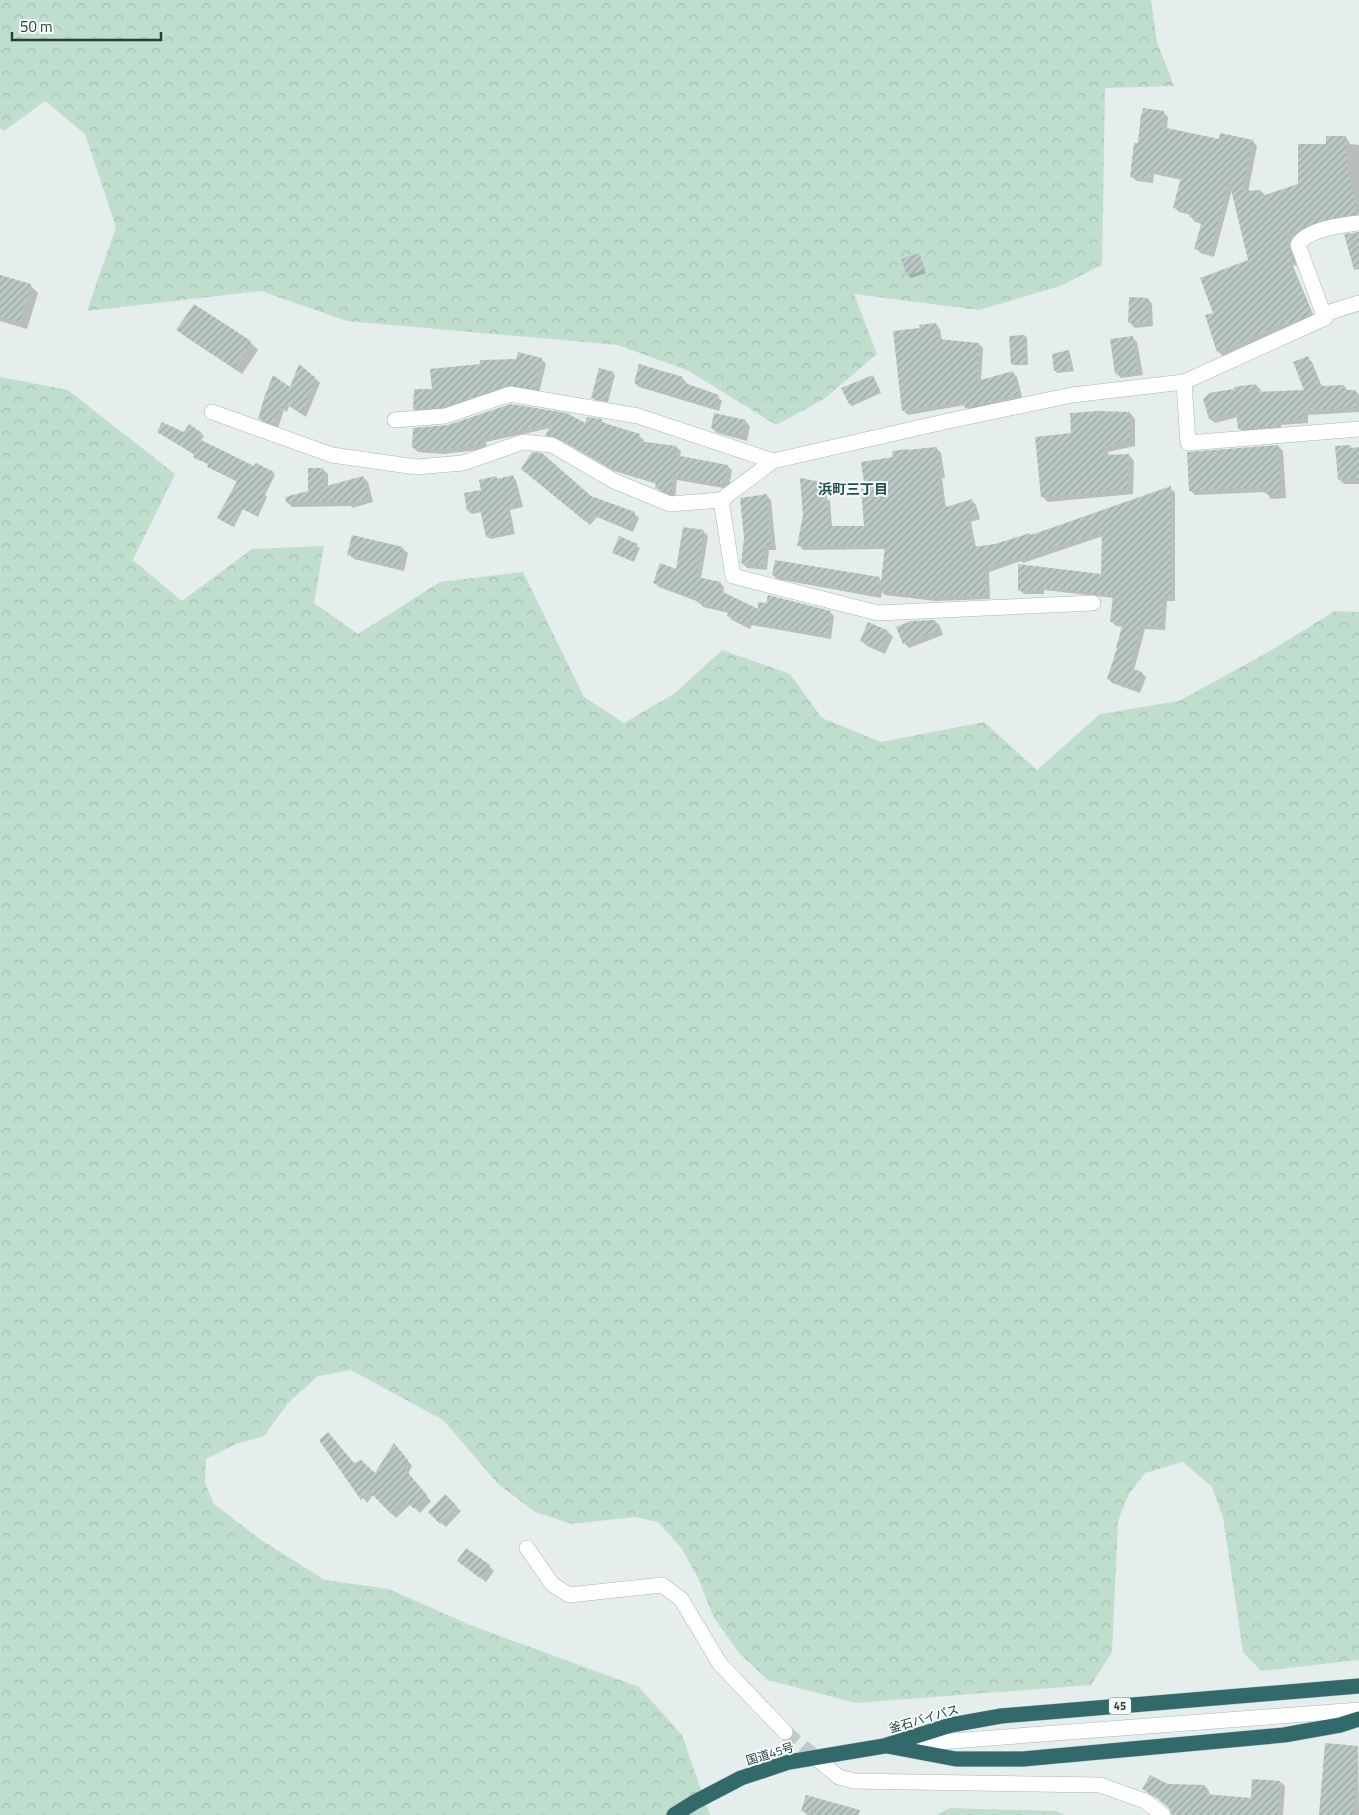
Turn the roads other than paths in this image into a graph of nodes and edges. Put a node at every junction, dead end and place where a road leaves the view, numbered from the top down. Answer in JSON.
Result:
{"nodes":[{"id":1,"x":1359,"y":223,"type":"edge"},
{"id":2,"x":1359,"y":303,"type":"edge"},
{"id":3,"x":1325,"y":318,"type":"junction"},
{"id":4,"x":1184,"y":382,"type":"junction"},
{"id":5,"x":212,"y":412,"type":"dead end"},
{"id":6,"x":395,"y":420,"type":"dead end"},
{"id":7,"x":1359,"y":429,"type":"edge"},
{"id":8,"x":773,"y":461,"type":"junction"},
{"id":9,"x":722,"y":500,"type":"junction"},
{"id":10,"x":1094,"y":603,"type":"dead end"},
{"id":11,"x":527,"y":1548,"type":"dead end"},
{"id":12,"x":1359,"y":1686,"type":"edge"},
{"id":13,"x":1359,"y":1710,"type":"edge"},
{"id":14,"x":1359,"y":1719,"type":"edge"},
{"id":15,"x":785,"y":1732,"type":"tunnel mouth"},
{"id":16,"x":884,"y":1746,"type":"junction"},
{"id":17,"x":817,"y":1759,"type":"tunnel mouth"},
{"id":18,"x":674,"y":1815,"type":"edge"},
{"id":19,"x":1163,"y":1815,"type":"edge"}],
"edges":[{"from":1,"to":3,"type":"street"},
{"from":2,"to":3,"type":"street"},
{"from":3,"to":4,"type":"street"},
{"from":4,"to":7,"type":"street"},
{"from":4,"to":8,"type":"street"},
{"from":5,"to":9,"type":"street"},
{"from":6,"to":8,"type":"street"},
{"from":8,"to":9,"type":"street"},
{"from":9,"to":10,"type":"street"},
{"from":11,"to":15,"type":"street"},
{"from":12,"to":16,"type":"highway","name":"釜石バイパス","number":"45"},
{"from":13,"to":16,"type":"street"},
{"from":14,"to":16,"type":"highway","name":"釜石バイパス","number":"45"},
{"from":16,"to":18,"type":"highway","name":"国道45号","number":"45"},
{"from":17,"to":19,"type":"street"}]}
